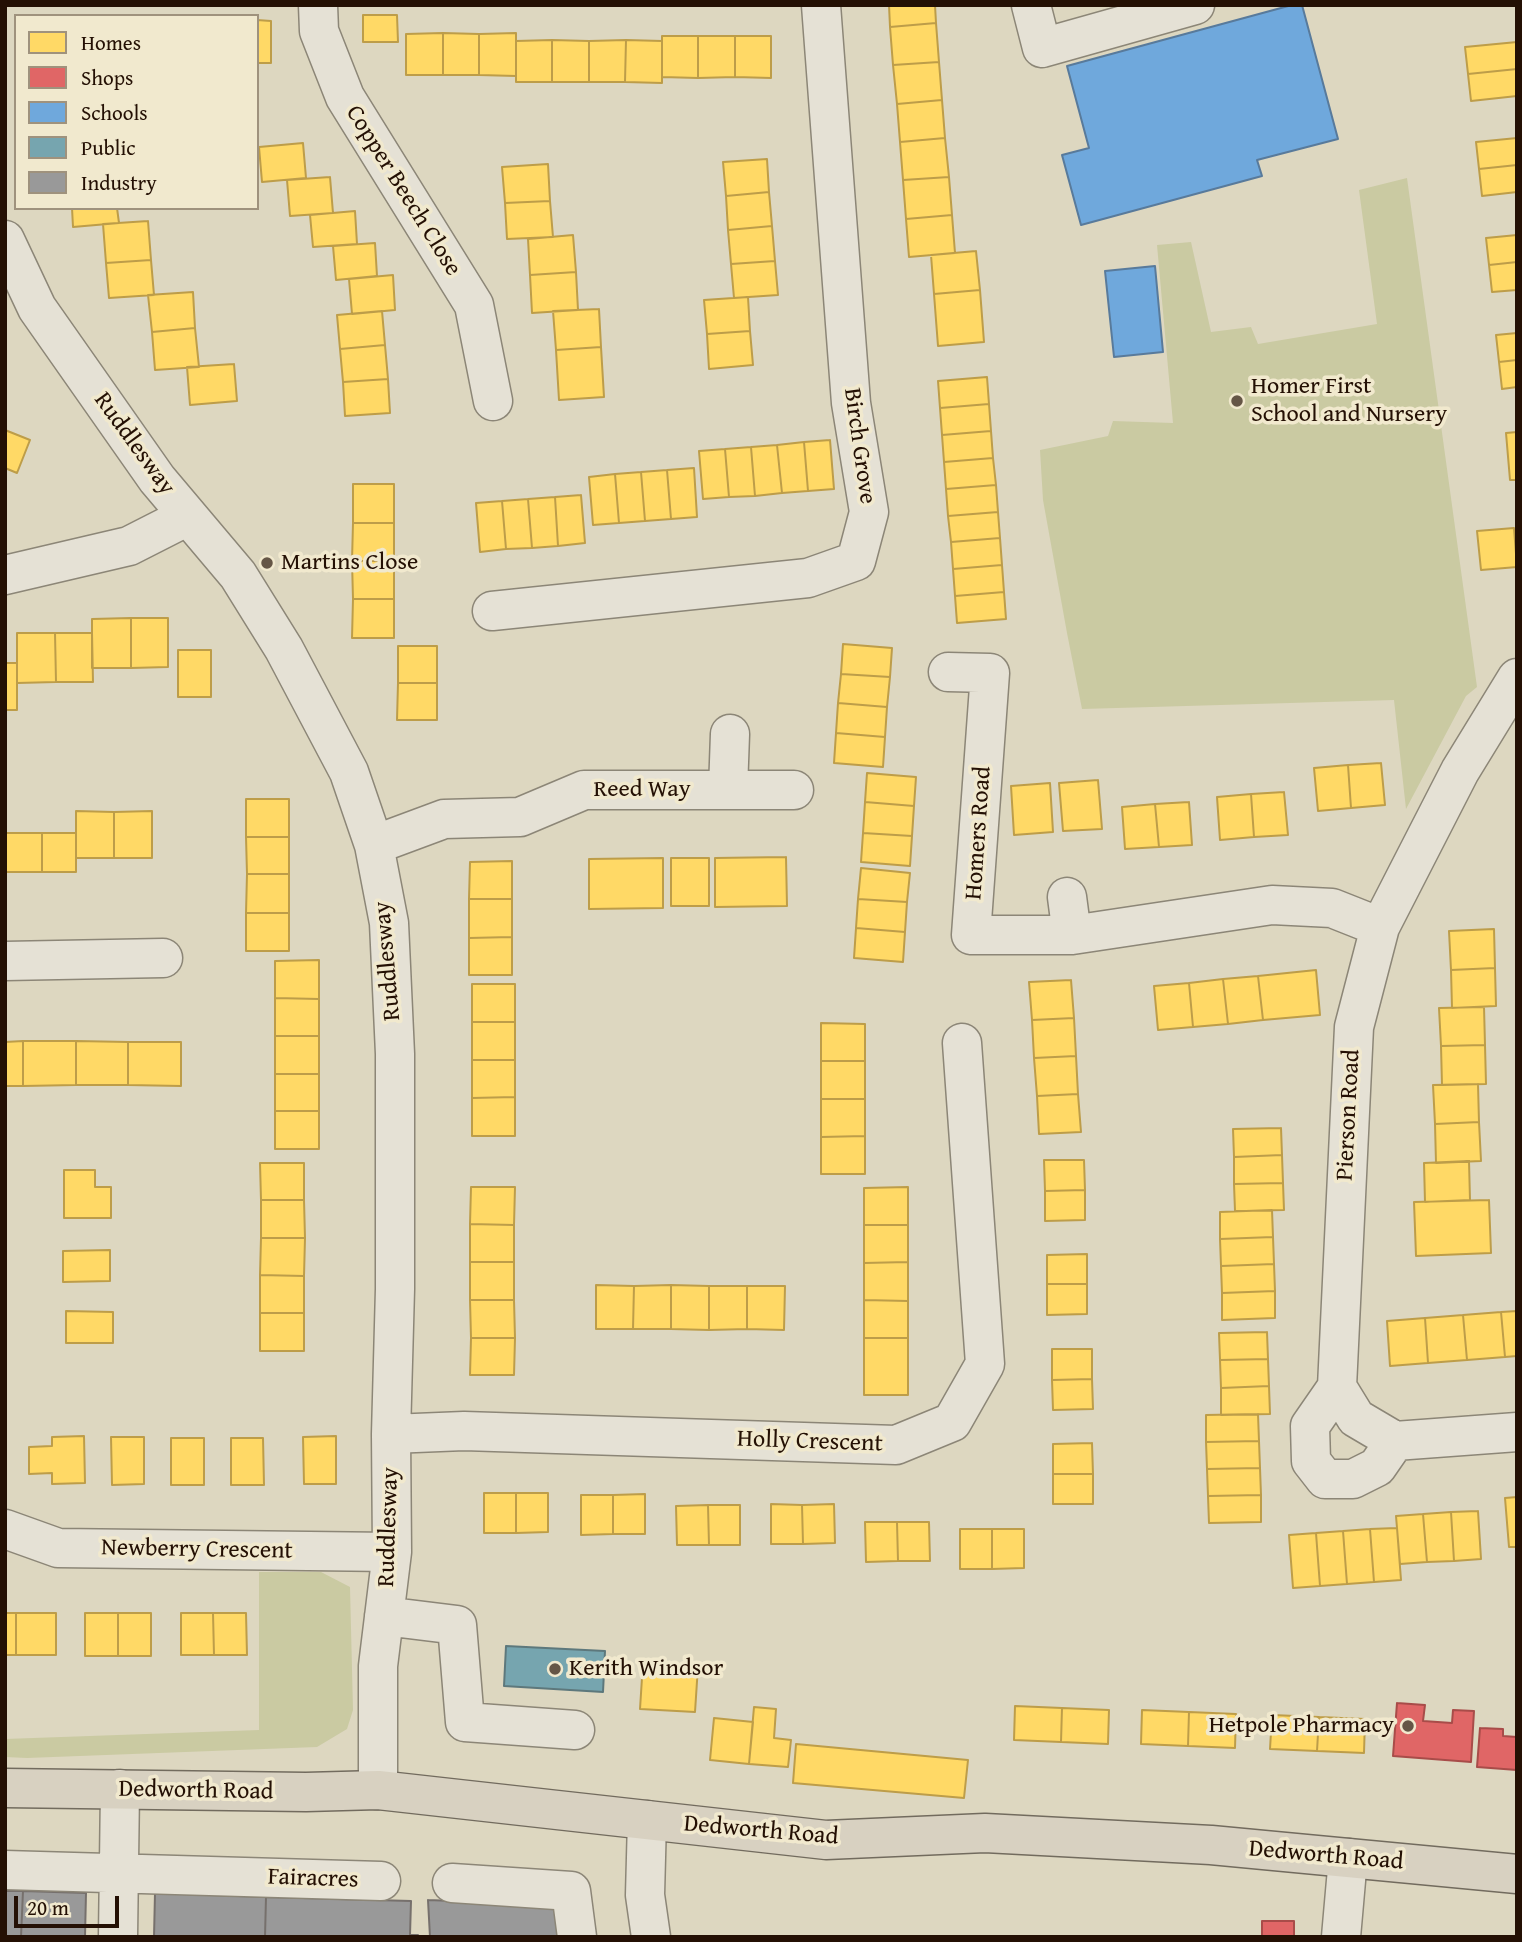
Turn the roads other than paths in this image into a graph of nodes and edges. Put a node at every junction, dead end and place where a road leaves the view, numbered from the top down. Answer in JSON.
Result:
{"nodes":[{"id":1,"x":318,"y":5,"type":"edge"},
{"id":2,"x":821,"y":5,"type":"edge"},
{"id":3,"x":1031,"y":5,"type":"edge"},
{"id":4,"x":1195,"y":5,"type":"edge"},
{"id":5,"x":5,"y":240,"type":"edge"},
{"id":6,"x":482,"y":386,"type":"dead end"},
{"id":7,"x":188,"y":516,"type":"junction"},
{"id":8,"x":5,"y":575,"type":"edge"},
{"id":9,"x":492,"y":611,"type":"dead end"},
{"id":10,"x":948,"y":672,"type":"dead end"},
{"id":11,"x":1517,"y":678,"type":"edge"},
{"id":12,"x":730,"y":734,"type":"dead end"},
{"id":13,"x":728,"y":790,"type":"junction"},
{"id":14,"x":794,"y":790,"type":"dead end"},
{"id":15,"x":374,"y":845,"type":"junction"},
{"id":16,"x":1068,"y":897,"type":"dead end"},
{"id":17,"x":1380,"y":927,"type":"junction"},
{"id":18,"x":1072,"y":935,"type":"junction"},
{"id":19,"x":140,"y":949,"type":"dead end"},
{"id":20,"x":5,"y":961,"type":"edge"},
{"id":21,"x":955,"y":1065,"type":"dead end"},
{"id":22,"x":1337,"y":1387,"type":"junction"},
{"id":23,"x":1517,"y":1432,"type":"edge"},
{"id":24,"x":391,"y":1434,"type":"junction"},
{"id":25,"x":1395,"y":1441,"type":"junction"},
{"id":26,"x":5,"y":1529,"type":"edge"},
{"id":27,"x":393,"y":1552,"type":"junction"},
{"id":28,"x":384,"y":1616,"type":"junction"},
{"id":29,"x":575,"y":1730,"type":"dead end"},
{"id":30,"x":5,"y":1788,"type":"edge"},
{"id":31,"x":120,"y":1789,"type":"junction"},
{"id":32,"x":378,"y":1790,"type":"junction"},
{"id":33,"x":647,"y":1820,"type":"junction"},
{"id":34,"x":1348,"y":1858,"type":"junction"},
{"id":35,"x":5,"y":1870,"type":"edge"},
{"id":36,"x":119,"y":1873,"type":"junction"},
{"id":37,"x":1517,"y":1874,"type":"edge"},
{"id":38,"x":381,"y":1881,"type":"dead end"},
{"id":39,"x":452,"y":1883,"type":"dead end"},
{"id":40,"x":118,"y":1937,"type":"edge"},
{"id":41,"x":577,"y":1937,"type":"edge"},
{"id":42,"x":651,"y":1937,"type":"edge"},
{"id":43,"x":1341,"y":1937,"type":"edge"}],
"edges":[{"from":1,"to":6,"type":"street","name":"Copper Beech Close"},
{"from":2,"to":9,"type":"street","name":"Birch Grove"},
{"from":3,"to":4,"type":"street"},
{"from":5,"to":7,"type":"street","name":"Ruddlesway"},
{"from":7,"to":8,"type":"street"},
{"from":7,"to":15,"type":"street","name":"Ruddlesway"},
{"from":10,"to":18,"type":"street","name":"Homers Road"},
{"from":11,"to":17,"type":"street","name":"Pierson Road"},
{"from":12,"to":13,"type":"street"},
{"from":13,"to":14,"type":"street","name":"Reed Way"},
{"from":13,"to":15,"type":"street","name":"Reed Way"},
{"from":15,"to":24,"type":"street","name":"Ruddlesway"},
{"from":16,"to":18,"type":"street"},
{"from":17,"to":18,"type":"street","name":"Homers Road"},
{"from":17,"to":22,"type":"street","name":"Pierson Road"},
{"from":19,"to":20,"type":"street"},
{"from":21,"to":24,"type":"street","name":"Holly Crescent"},
{"from":22,"to":25,"type":"street"},
{"from":22,"to":25,"type":"street"},
{"from":23,"to":25,"type":"street"},
{"from":24,"to":27,"type":"street","name":"Ruddlesway"},
{"from":26,"to":27,"type":"street","name":"Newberry Crescent"},
{"from":27,"to":28,"type":"street","name":"Ruddlesway"},
{"from":28,"to":29,"type":"street"},
{"from":28,"to":32,"type":"street","name":"Ruddlesway"},
{"from":30,"to":31,"type":"main road","name":"Dedworth Road"},
{"from":31,"to":32,"type":"main road","name":"Dedworth Road"},
{"from":31,"to":36,"type":"street"},
{"from":32,"to":33,"type":"main road","name":"Dedworth Road"},
{"from":33,"to":34,"type":"main road","name":"Dedworth Road"},
{"from":33,"to":42,"type":"street"},
{"from":34,"to":37,"type":"main road","name":"Dedworth Road"},
{"from":34,"to":43,"type":"street"},
{"from":35,"to":36,"type":"street","name":"Fairacres"},
{"from":36,"to":38,"type":"street","name":"Fairacres"},
{"from":36,"to":40,"type":"street"},
{"from":39,"to":41,"type":"street"}]}
